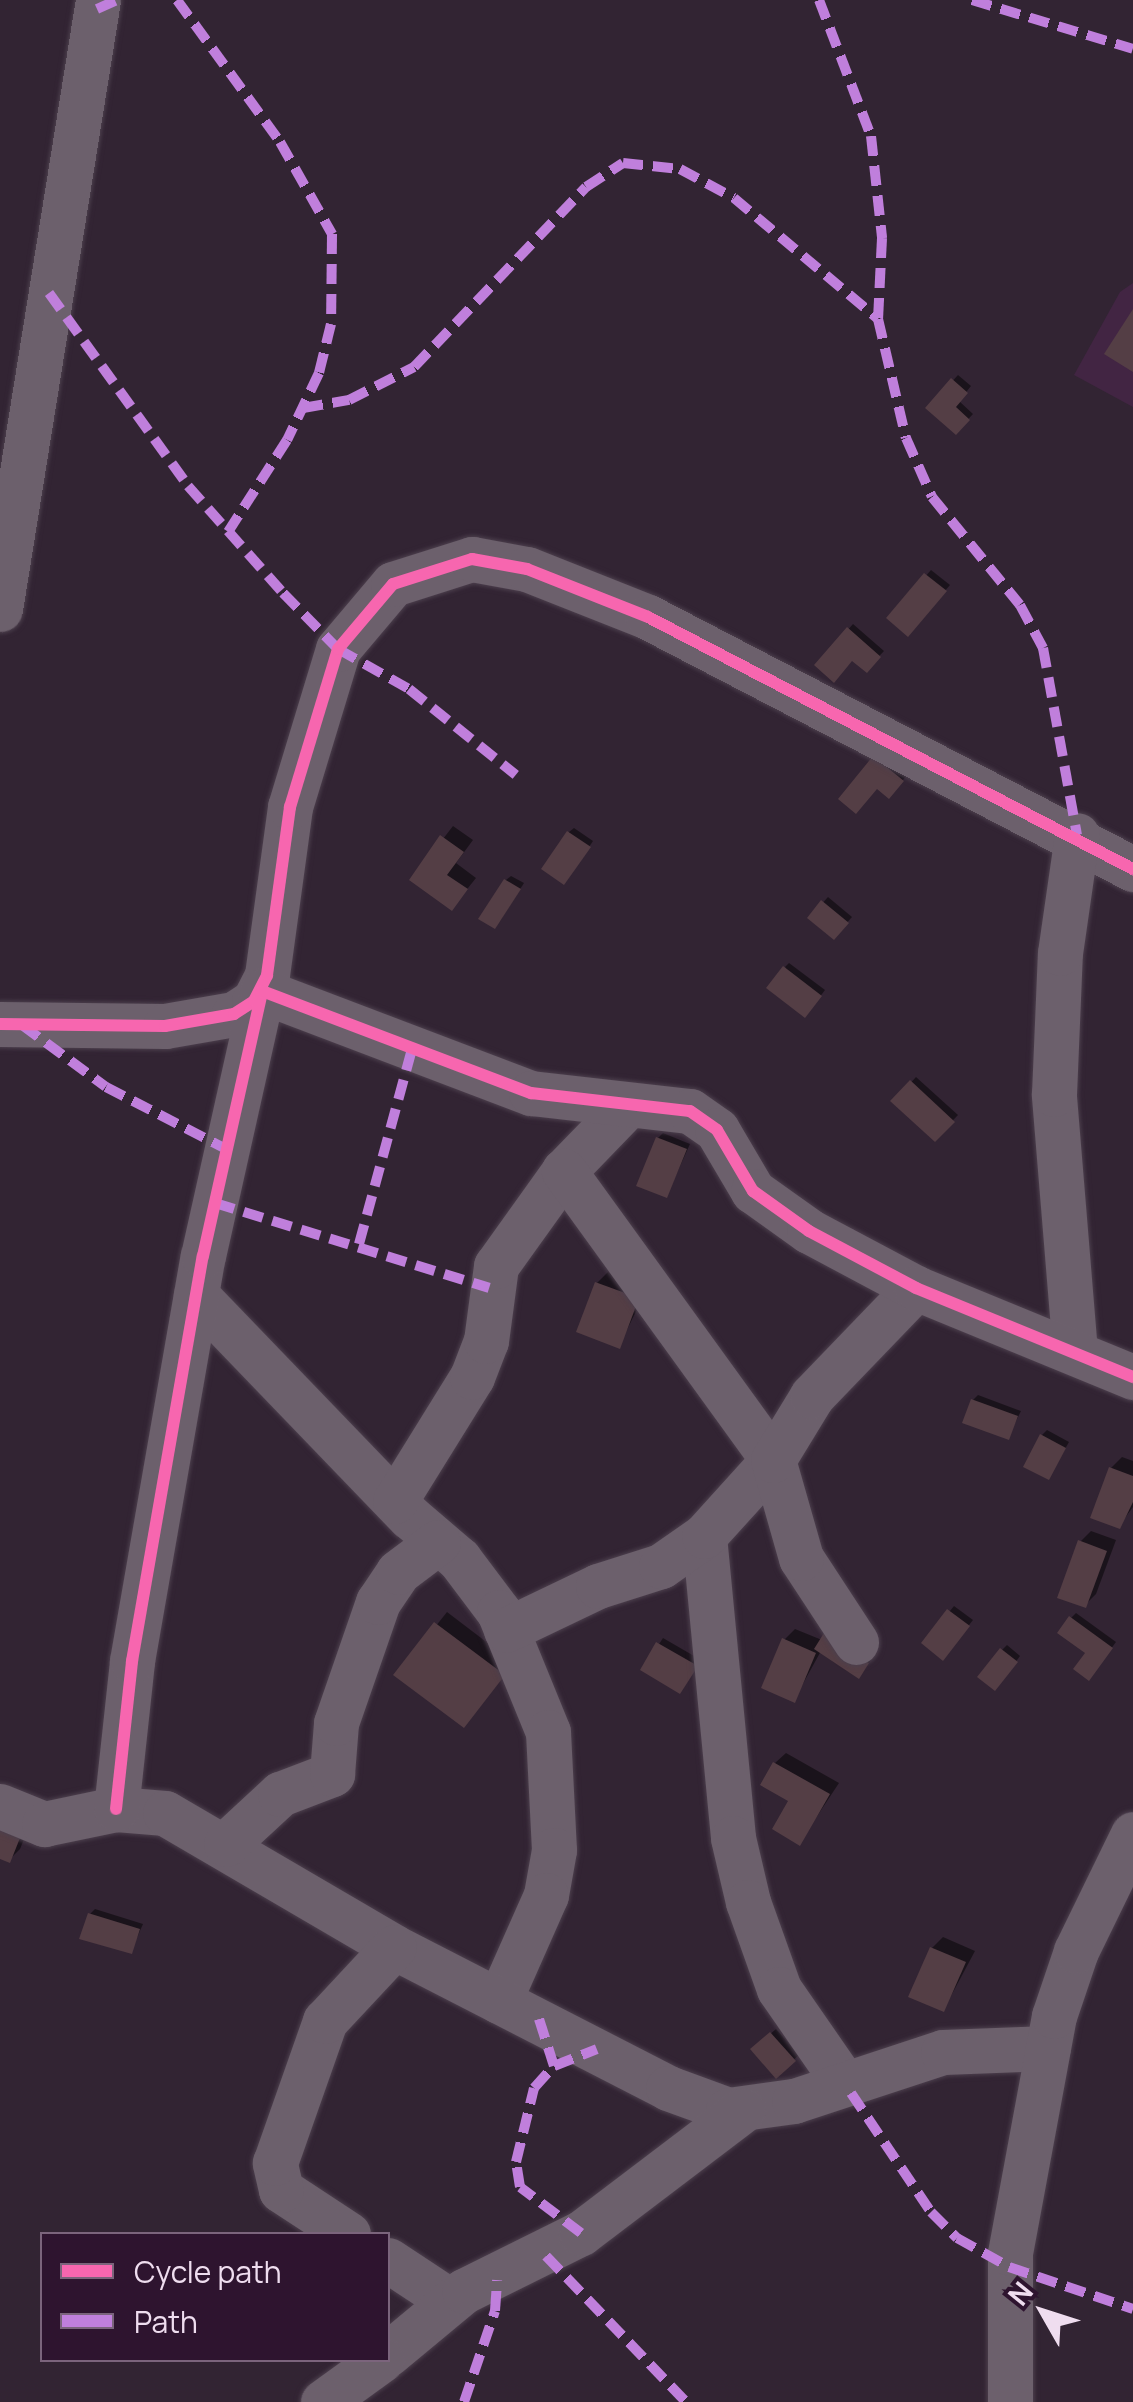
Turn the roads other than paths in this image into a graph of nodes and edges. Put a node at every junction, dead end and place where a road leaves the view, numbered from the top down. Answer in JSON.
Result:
{"nodes":[{"id":1,"x":98,"y":0,"type":"edge"},
{"id":2,"x":0,"y":609,"type":"edge"},
{"id":3,"x":1077,"y":835,"type":"junction"},
{"id":4,"x":1133,"y":869,"type":"edge"},
{"id":5,"x":262,"y":990,"type":"junction"},
{"id":6,"x":0,"y":1024,"type":"edge"},
{"id":7,"x":628,"y":1106,"type":"junction"},
{"id":8,"x":564,"y":1171,"type":"junction"},
{"id":9,"x":916,"y":1288,"type":"junction"},
{"id":10,"x":196,"y":1295,"type":"junction"},
{"id":11,"x":1075,"y":1352,"type":"junction"},
{"id":12,"x":1133,"y":1377,"type":"edge"},
{"id":13,"x":773,"y":1460,"type":"junction"},
{"id":14,"x":395,"y":1501,"type":"junction"},
{"id":15,"x":704,"y":1536,"type":"junction"},
{"id":16,"x":438,"y":1542,"type":"junction"},
{"id":17,"x":506,"y":1630,"type":"junction"},
{"id":18,"x":856,"y":1642,"type":"dead end"},
{"id":19,"x":0,"y":1806,"type":"edge"},
{"id":20,"x":134,"y":1809,"type":"junction"},
{"id":21,"x":1133,"y":1834,"type":"edge"},
{"id":22,"x":226,"y":1844,"type":"junction"},
{"id":23,"x":394,"y":1947,"type":"junction"},
{"id":24,"x":499,"y":2000,"type":"junction"},
{"id":25,"x":1048,"y":2048,"type":"junction"},
{"id":26,"x":844,"y":2083,"type":"junction"},
{"id":27,"x":743,"y":2110,"type":"junction"},
{"id":28,"x":345,"y":2232,"type":"edge"},
{"id":29,"x":390,"y":2261,"type":"edge"},
{"id":30,"x":450,"y":2301,"type":"junction"},
{"id":31,"x":390,"y":2352,"type":"edge"},
{"id":32,"x":378,"y":2362,"type":"edge"},
{"id":33,"x":323,"y":2402,"type":"edge"},
{"id":34,"x":1010,"y":2402,"type":"edge"}],
"edges":[{"from":1,"to":2,"type":"street"},
{"from":3,"to":4,"type":"street"},
{"from":3,"to":5,"type":"street"},
{"from":3,"to":11,"type":"street"},
{"from":5,"to":6,"type":"street"},
{"from":5,"to":7,"type":"street"},
{"from":5,"to":10,"type":"street"},
{"from":7,"to":8,"type":"street"},
{"from":7,"to":9,"type":"street"},
{"from":8,"to":13,"type":"street"},
{"from":8,"to":14,"type":"street"},
{"from":9,"to":11,"type":"street"},
{"from":9,"to":13,"type":"street"},
{"from":10,"to":14,"type":"street"},
{"from":10,"to":20,"type":"street"},
{"from":11,"to":12,"type":"street"},
{"from":13,"to":15,"type":"street"},
{"from":13,"to":18,"type":"street"},
{"from":14,"to":16,"type":"street"},
{"from":15,"to":17,"type":"street"},
{"from":15,"to":26,"type":"street"},
{"from":16,"to":17,"type":"street"},
{"from":16,"to":22,"type":"street"},
{"from":17,"to":24,"type":"street"},
{"from":19,"to":20,"type":"street"},
{"from":20,"to":22,"type":"street"},
{"from":21,"to":25,"type":"street"},
{"from":22,"to":23,"type":"street"},
{"from":23,"to":24,"type":"street"},
{"from":23,"to":28,"type":"street"},
{"from":24,"to":27,"type":"street"},
{"from":25,"to":26,"type":"street"},
{"from":25,"to":34,"type":"street"},
{"from":26,"to":27,"type":"street"},
{"from":27,"to":30,"type":"street"},
{"from":29,"to":30,"type":"street"},
{"from":30,"to":31,"type":"street"},
{"from":32,"to":33,"type":"street"}]}
